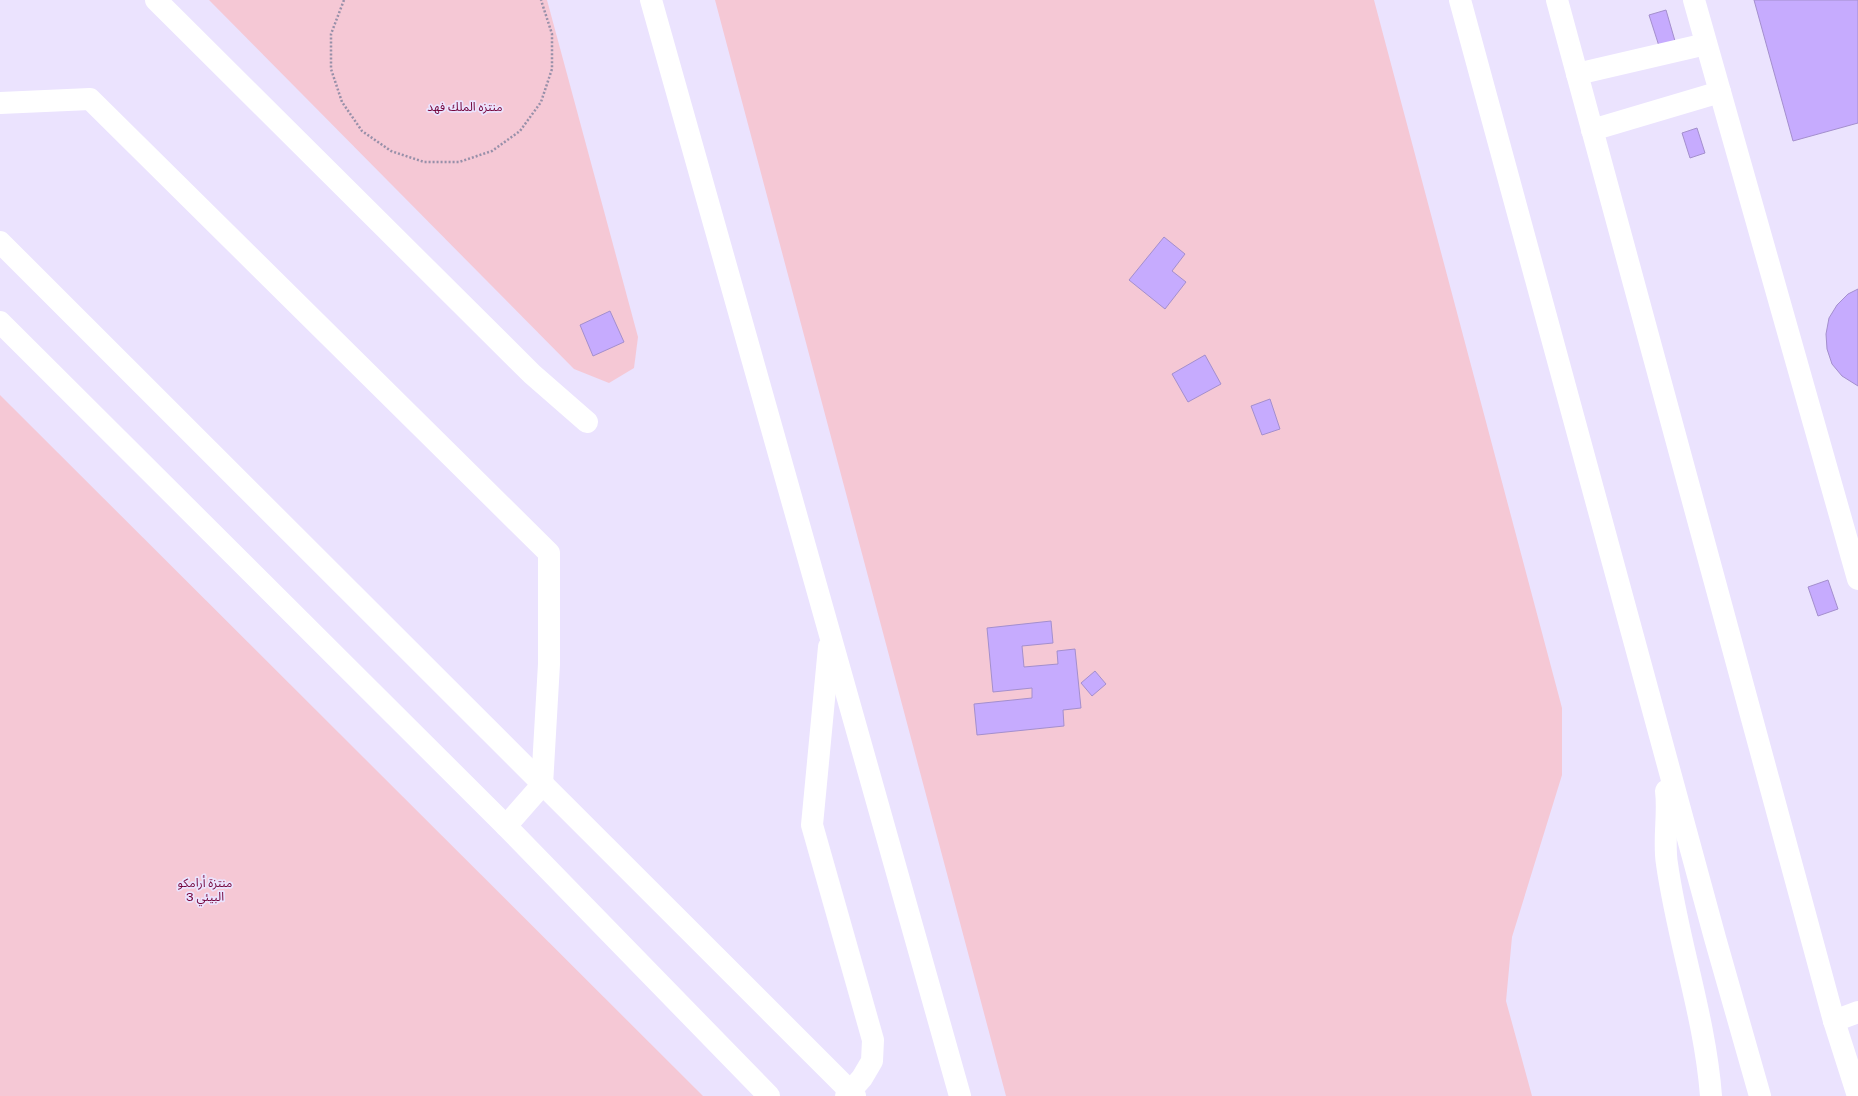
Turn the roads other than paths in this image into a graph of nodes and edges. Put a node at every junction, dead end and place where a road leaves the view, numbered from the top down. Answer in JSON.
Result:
{"nodes":[{"id":1,"x":156,"y":0,"type":"edge"},
{"id":2,"x":651,"y":0,"type":"edge"},
{"id":3,"x":1460,"y":0,"type":"edge"},
{"id":4,"x":1557,"y":0,"type":"edge"},
{"id":5,"x":1694,"y":0,"type":"edge"},
{"id":6,"x":1706,"y":44,"type":"junction"},
{"id":7,"x":1577,"y":74,"type":"junction"},
{"id":8,"x":1720,"y":92,"type":"junction"},
{"id":9,"x":0,"y":103,"type":"edge"},
{"id":10,"x":1592,"y":130,"type":"junction"},
{"id":11,"x":0,"y":242,"type":"edge"},
{"id":12,"x":0,"y":322,"type":"edge"},
{"id":13,"x":587,"y":422,"type":"dead end"},
{"id":14,"x":1858,"y":580,"type":"edge"},
{"id":15,"x":830,"y":633,"type":"junction"},
{"id":16,"x":1660,"y":736,"type":"junction"},
{"id":17,"x":542,"y":785,"type":"junction"},
{"id":18,"x":506,"y":826,"type":"junction"},
{"id":19,"x":1858,"y":1012,"type":"edge"},
{"id":20,"x":1834,"y":1021,"type":"junction"},
{"id":21,"x":850,"y":1095,"type":"edge"},
{"id":22,"x":769,"y":1096,"type":"edge"},
{"id":23,"x":960,"y":1096,"type":"edge"},
{"id":24,"x":1711,"y":1096,"type":"edge"},
{"id":25,"x":1760,"y":1096,"type":"edge"},
{"id":26,"x":1858,"y":1096,"type":"edge"}],
"edges":[{"from":1,"to":13,"type":"street"},
{"from":2,"to":15,"type":"street"},
{"from":3,"to":16,"type":"street"},
{"from":4,"to":7,"type":"street"},
{"from":5,"to":6,"type":"street"},
{"from":6,"to":7,"type":"street"},
{"from":6,"to":8,"type":"street"},
{"from":7,"to":10,"type":"street"},
{"from":8,"to":10,"type":"street"},
{"from":8,"to":14,"type":"street"},
{"from":9,"to":17,"type":"street"},
{"from":10,"to":20,"type":"street"},
{"from":11,"to":17,"type":"street"},
{"from":12,"to":18,"type":"street"},
{"from":15,"to":21,"type":"street"},
{"from":15,"to":23,"type":"street"},
{"from":16,"to":24,"type":"street"},
{"from":16,"to":25,"type":"street"},
{"from":17,"to":18,"type":"street"},
{"from":17,"to":21,"type":"street"},
{"from":18,"to":22,"type":"street"},
{"from":19,"to":20,"type":"street"},
{"from":20,"to":26,"type":"street"}]}
